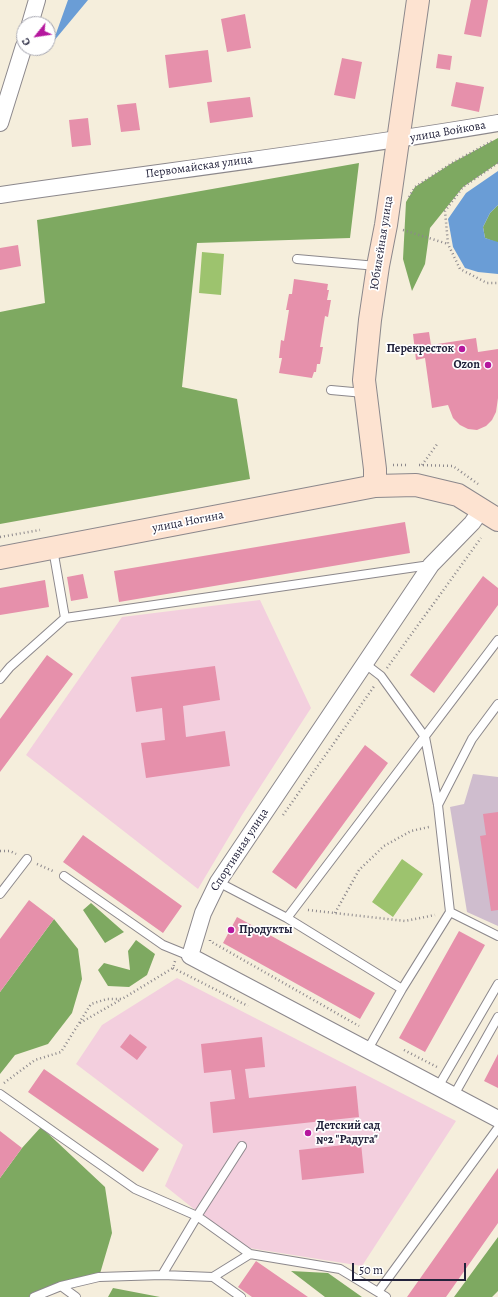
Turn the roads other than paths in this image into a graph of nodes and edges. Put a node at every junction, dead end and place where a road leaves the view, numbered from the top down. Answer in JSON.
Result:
{"nodes":[{"id":1,"x":37,"y":0,"type":"edge"},
{"id":2,"x":418,"y":0,"type":"edge"},
{"id":3,"x":32,"y":16,"type":"edge"},
{"id":4,"x":21,"y":56,"type":"edge"},
{"id":5,"x":0,"y":123,"type":"edge"},
{"id":6,"x":498,"y":123,"type":"edge"},
{"id":7,"x":398,"y":140,"type":"junction"},
{"id":8,"x":0,"y":196,"type":"edge"},
{"id":9,"x":297,"y":259,"type":"dead end"},
{"id":10,"x":378,"y":266,"type":"junction"},
{"id":11,"x":331,"y":390,"type":"dead end"},
{"id":12,"x":366,"y":393,"type":"junction"},
{"id":13,"x":375,"y":486,"type":"junction"},
{"id":14,"x":490,"y":514,"type":"edge"},
{"id":15,"x":52,"y":548,"type":"junction"},
{"id":16,"x":0,"y":558,"type":"edge"},
{"id":17,"x":431,"y":565,"type":"junction"},
{"id":18,"x":65,"y":618,"type":"junction"},
{"id":19,"x":498,"y":640,"type":"edge"},
{"id":20,"x":364,"y":663,"type":"junction"},
{"id":21,"x":10,"y":667,"type":"junction"},
{"id":22,"x":0,"y":668,"type":"edge"},
{"id":23,"x":0,"y":679,"type":"edge"},
{"id":24,"x":498,"y":704,"type":"edge"},
{"id":25,"x":425,"y":737,"type":"junction"},
{"id":26,"x":438,"y":805,"type":"junction"},
{"id":27,"x":27,"y":859,"type":"dead end"},
{"id":28,"x":64,"y":876,"type":"dead end"},
{"id":29,"x":218,"y":882,"type":"junction"},
{"id":30,"x":0,"y":894,"type":"edge"},
{"id":31,"x":450,"y":912,"type":"junction"},
{"id":32,"x":287,"y":918,"type":"junction"},
{"id":33,"x":498,"y":936,"type":"edge"},
{"id":34,"x":190,"y":956,"type":"junction"},
{"id":35,"x":498,"y":984,"type":"edge"},
{"id":36,"x":402,"y":989,"type":"junction"},
{"id":37,"x":498,"y":1017,"type":"edge"},
{"id":38,"x":367,"y":1051,"type":"junction"},
{"id":39,"x":438,"y":1087,"type":"junction"},
{"id":40,"x":0,"y":1094,"type":"edge"},
{"id":41,"x":454,"y":1095,"type":"junction"},
{"id":42,"x":498,"y":1119,"type":"edge"},
{"id":43,"x":498,"y":1128,"type":"edge"},
{"id":44,"x":242,"y":1146,"type":"dead end"},
{"id":45,"x":197,"y":1216,"type":"junction"},
{"id":46,"x":250,"y":1254,"type":"junction"},
{"id":47,"x":162,"y":1275,"type":"junction"},
{"id":48,"x":213,"y":1277,"type":"junction"},
{"id":49,"x":61,"y":1286,"type":"junction"},
{"id":50,"x":378,"y":1292,"type":"junction"},
{"id":51,"x":34,"y":1297,"type":"edge"},
{"id":52,"x":76,"y":1297,"type":"edge"},
{"id":53,"x":241,"y":1297,"type":"edge"},
{"id":54,"x":386,"y":1297,"type":"edge"}],
"edges":[{"from":1,"to":3,"type":"street"},
{"from":2,"to":7,"type":"street","name":"Юбилейная улица"},
{"from":4,"to":5,"type":"street"},
{"from":6,"to":7,"type":"street","name":"улица Войкова"},
{"from":7,"to":8,"type":"street","name":"Первомайская улица"},
{"from":7,"to":10,"type":"street","name":"Юбилейная улица"},
{"from":9,"to":10,"type":"lane"},
{"from":10,"to":12,"type":"street","name":"Юбилейная улица"},
{"from":11,"to":12,"type":"lane"},
{"from":12,"to":13,"type":"street","name":"Юбилейная улица"},
{"from":13,"to":14,"type":"street","name":"улица Ногина"},
{"from":13,"to":15,"type":"street","name":"улица Ногина"},
{"from":14,"to":17,"type":"street","name":"Спортивная улица"},
{"from":15,"to":16,"type":"street","name":"улица Ногина"},
{"from":15,"to":18,"type":"lane"},
{"from":17,"to":18,"type":"lane"},
{"from":17,"to":20,"type":"street","name":"Спортивная улица"},
{"from":18,"to":21,"type":"lane"},
{"from":19,"to":25,"type":"lane"},
{"from":20,"to":25,"type":"lane"},
{"from":20,"to":29,"type":"street","name":"Спортивная улица"},
{"from":21,"to":22,"type":"lane"},
{"from":21,"to":23,"type":"lane"},
{"from":24,"to":26,"type":"lane"},
{"from":25,"to":26,"type":"lane"},
{"from":25,"to":32,"type":"lane"},
{"from":26,"to":31,"type":"lane"},
{"from":27,"to":30,"type":"lane"},
{"from":28,"to":34,"type":"lane"},
{"from":29,"to":32,"type":"lane"},
{"from":29,"to":34,"type":"street","name":"Спортивная улица"},
{"from":31,"to":33,"type":"lane"},
{"from":31,"to":36,"type":"lane"},
{"from":32,"to":36,"type":"lane"},
{"from":34,"to":38,"type":"street"},
{"from":35,"to":39,"type":"lane"},
{"from":36,"to":38,"type":"lane"},
{"from":37,"to":41,"type":"lane"},
{"from":38,"to":39,"type":"street"},
{"from":39,"to":41,"type":"street"},
{"from":40,"to":45,"type":"lane"},
{"from":41,"to":42,"type":"street"},
{"from":43,"to":50,"type":"lane"},
{"from":44,"to":45,"type":"lane"},
{"from":45,"to":46,"type":"lane"},
{"from":45,"to":47,"type":"lane"},
{"from":46,"to":48,"type":"lane"},
{"from":46,"to":50,"type":"lane"},
{"from":47,"to":48,"type":"lane"},
{"from":47,"to":49,"type":"lane"},
{"from":48,"to":53,"type":"lane"},
{"from":49,"to":51,"type":"lane"},
{"from":49,"to":52,"type":"lane"},
{"from":50,"to":54,"type":"lane"}]}
